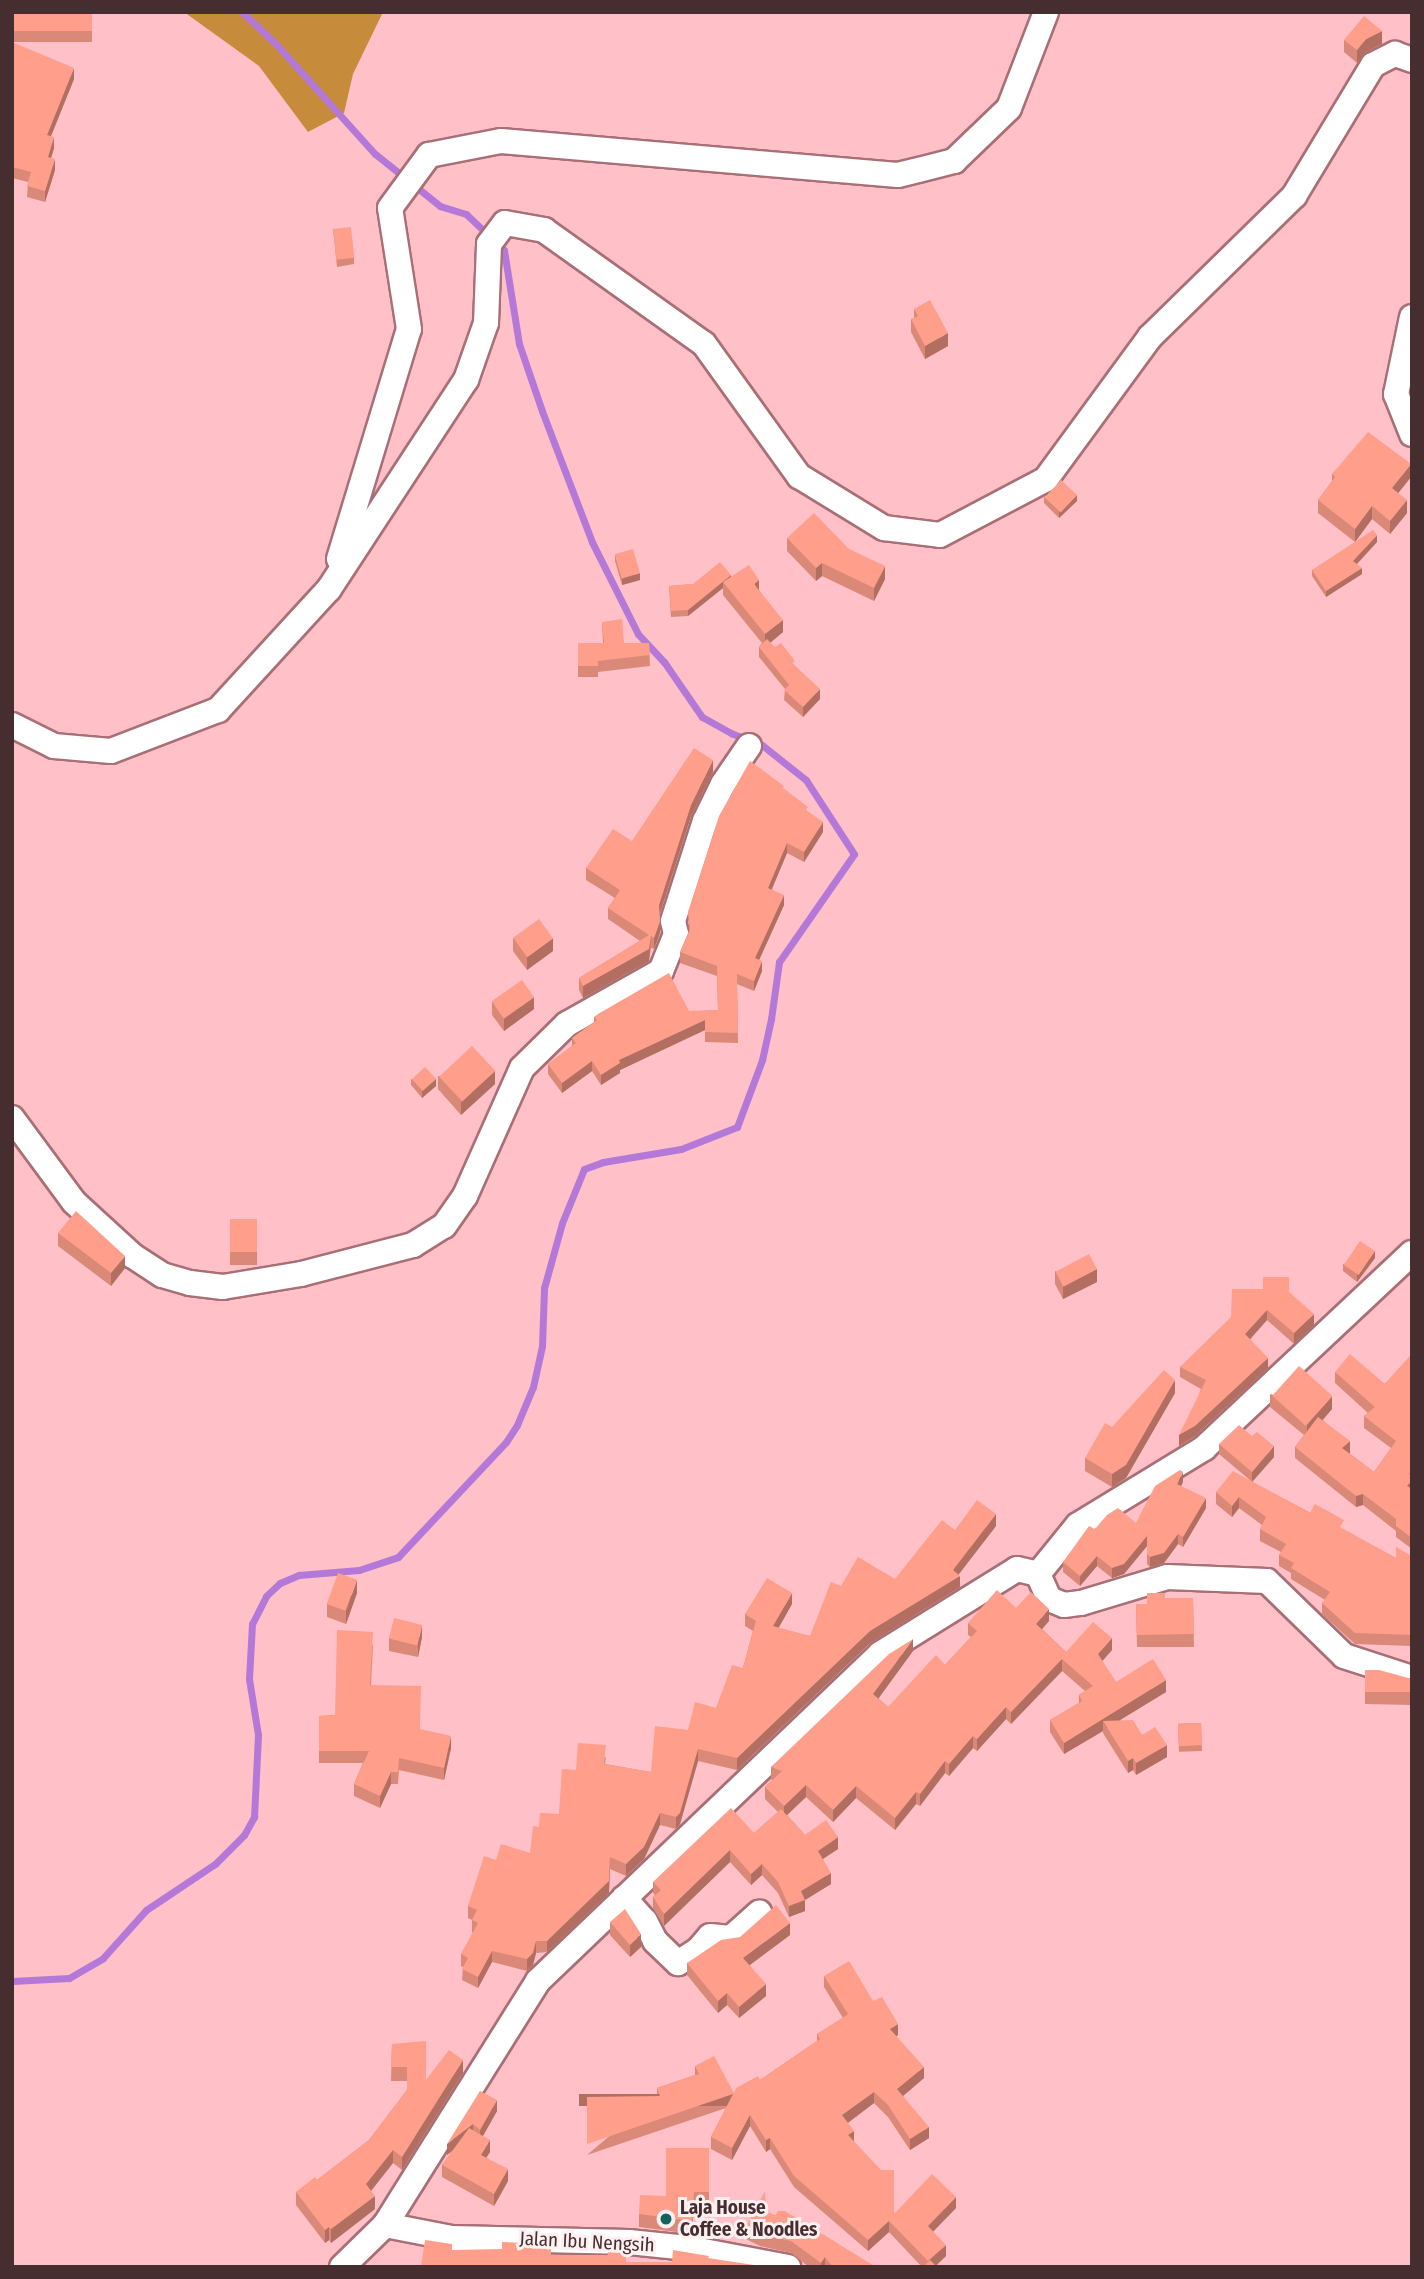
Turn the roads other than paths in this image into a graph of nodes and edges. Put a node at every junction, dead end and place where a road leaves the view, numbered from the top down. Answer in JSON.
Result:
{"nodes":[{"id":1,"x":1046,"y":12,"type":"edge"},
{"id":2,"x":1412,"y":61,"type":"edge"},
{"id":3,"x":1412,"y":317,"type":"edge"},
{"id":4,"x":1412,"y":434,"type":"edge"},
{"id":5,"x":329,"y":589,"type":"junction"},
{"id":6,"x":12,"y":725,"type":"edge"},
{"id":7,"x":749,"y":746,"type":"dead end"},
{"id":8,"x":12,"y":1118,"type":"edge"},
{"id":9,"x":1412,"y":1253,"type":"edge"},
{"id":10,"x":1038,"y":1574,"type":"junction"},
{"id":11,"x":1412,"y":1678,"type":"edge"},
{"id":12,"x":624,"y":1898,"type":"junction"},
{"id":13,"x":759,"y":1913,"type":"dead end"},
{"id":14,"x":385,"y":2225,"type":"junction"},
{"id":15,"x":342,"y":2267,"type":"edge"},
{"id":16,"x":788,"y":2267,"type":"edge"}],
"edges":[{"from":1,"to":5,"type":"street"},
{"from":2,"to":5,"type":"street"},
{"from":3,"to":4,"type":"street"},
{"from":5,"to":6,"type":"street"},
{"from":7,"to":8,"type":"street"},
{"from":9,"to":10,"type":"street"},
{"from":10,"to":11,"type":"street"},
{"from":10,"to":12,"type":"street"},
{"from":12,"to":13,"type":"street"},
{"from":12,"to":14,"type":"street"},
{"from":14,"to":15,"type":"street"},
{"from":14,"to":16,"type":"street","name":"Jalan Ibu Nengsih"}]}
